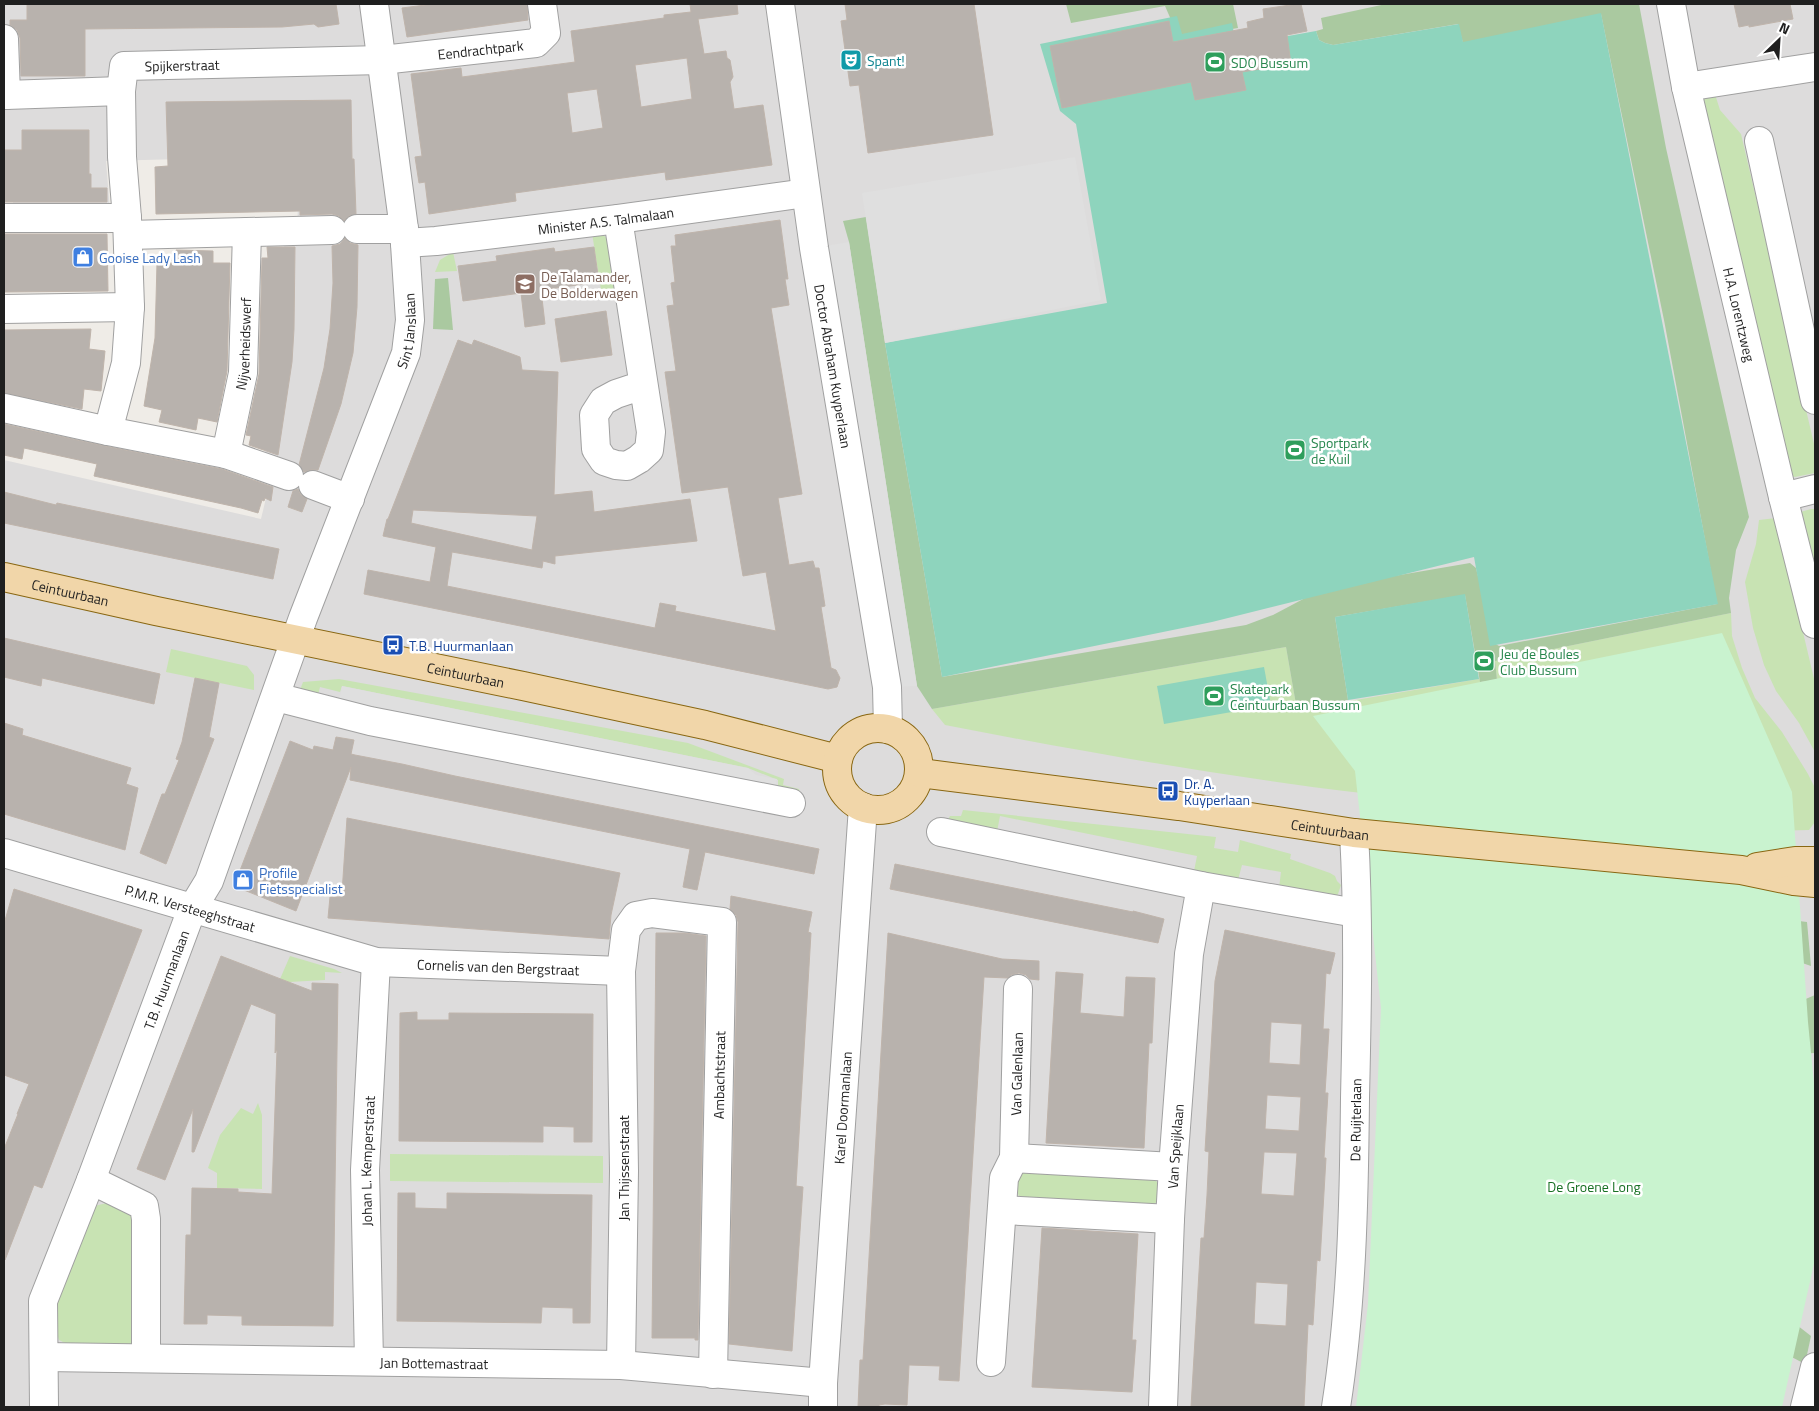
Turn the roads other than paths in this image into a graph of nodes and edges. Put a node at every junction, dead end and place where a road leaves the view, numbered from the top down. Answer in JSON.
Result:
{"nodes":[{"id":1,"x":374,"y":4,"type":"edge"},
{"id":2,"x":542,"y":4,"type":"edge"},
{"id":3,"x":780,"y":4,"type":"edge"},
{"id":4,"x":1671,"y":4,"type":"edge"},
{"id":5,"x":4,"y":39,"type":"edge"},
{"id":6,"x":382,"y":60,"type":"junction"},
{"id":7,"x":1815,"y":67,"type":"edge"},
{"id":8,"x":1686,"y":88,"type":"junction"},
{"id":9,"x":121,"y":92,"type":"junction"},
{"id":10,"x":5,"y":95,"type":"edge"},
{"id":11,"x":1759,"y":141,"type":"dead end"},
{"id":12,"x":806,"y":193,"type":"junction"},
{"id":13,"x":4,"y":218,"type":"edge"},
{"id":14,"x":618,"y":219,"type":"junction"},
{"id":15,"x":127,"y":226,"type":"junction"},
{"id":16,"x":246,"y":232,"type":"junction"},
{"id":17,"x":404,"y":236,"type":"junction"},
{"id":18,"x":130,"y":307,"type":"junction"},
{"id":19,"x":4,"y":309,"type":"edge"},
{"id":20,"x":643,"y":385,"type":"dead end"},
{"id":21,"x":1815,"y":400,"type":"edge"},
{"id":22,"x":4,"y":408,"type":"edge"},
{"id":23,"x":108,"y":431,"type":"junction"},
{"id":24,"x":226,"y":454,"type":"junction"},
{"id":25,"x":1815,"y":489,"type":"edge"},
{"id":26,"x":1783,"y":497,"type":"junction"},
{"id":27,"x":350,"y":499,"type":"junction"},
{"id":28,"x":4,"y":577,"type":"edge"},
{"id":29,"x":1815,"y":624,"type":"edge"},
{"id":30,"x":296,"y":640,"type":"junction"},
{"id":31,"x":276,"y":697,"type":"junction"},
{"id":32,"x":888,"y":729,"type":"junction"},
{"id":33,"x":838,"y":759,"type":"junction"},
{"id":34,"x":920,"y":773,"type":"junction"},
{"id":35,"x":791,"y":803,"type":"dead end"},
{"id":36,"x":863,"y":807,"type":"junction"},
{"id":37,"x":941,"y":832,"type":"dead end"},
{"id":38,"x":1354,"y":833,"type":"junction"},
{"id":39,"x":4,"y":853,"type":"edge"},
{"id":40,"x":1815,"y":861,"type":"edge"},
{"id":41,"x":1741,"y":870,"type":"junction"},
{"id":42,"x":1815,"y":883,"type":"edge"},
{"id":43,"x":1201,"y":886,"type":"junction"},
{"id":44,"x":192,"y":909,"type":"junction"},
{"id":45,"x":1356,"y":913,"type":"junction"},
{"id":46,"x":376,"y":962,"type":"junction"},
{"id":47,"x":621,"y":971,"type":"junction"},
{"id":48,"x":1018,"y":990,"type":"dead end"},
{"id":49,"x":1014,"y":1158,"type":"junction"},
{"id":50,"x":1173,"y":1167,"type":"junction"},
{"id":51,"x":91,"y":1180,"type":"junction"},
{"id":52,"x":1003,"y":1210,"type":"junction"},
{"id":53,"x":1170,"y":1219,"type":"junction"},
{"id":54,"x":44,"y":1357,"type":"junction"},
{"id":55,"x":146,"y":1358,"type":"junction"},
{"id":56,"x":370,"y":1360,"type":"junction"},
{"id":57,"x":991,"y":1362,"type":"dead end"},
{"id":58,"x":621,"y":1365,"type":"junction"},
{"id":59,"x":1815,"y":1367,"type":"edge"},
{"id":60,"x":713,"y":1374,"type":"junction"},
{"id":61,"x":823,"y":1395,"type":"edge"},
{"id":62,"x":44,"y":1407,"type":"edge"},
{"id":63,"x":1164,"y":1407,"type":"edge"},
{"id":64,"x":1336,"y":1407,"type":"edge"},
{"id":65,"x":1805,"y":1407,"type":"edge"}],
"edges":[{"from":1,"to":6,"type":"street","name":"Sint Janslaan"},
{"from":2,"to":6,"type":"street","name":"Eendrachtpark"},
{"from":3,"to":12,"type":"street","name":"Doctor Abraham Kuyperlaan"},
{"from":4,"to":8,"type":"street","name":"H.A. Lorentzweg"},
{"from":5,"to":10,"type":"street"},
{"from":6,"to":9,"type":"street","name":"Spijkerstraat"},
{"from":6,"to":17,"type":"street","name":"Sint Janslaan"},
{"from":7,"to":8,"type":"street"},
{"from":8,"to":26,"type":"street","name":"H.A. Lorentzweg"},
{"from":9,"to":10,"type":"street"},
{"from":9,"to":15,"type":"street"},
{"from":11,"to":21,"type":"street"},
{"from":12,"to":14,"type":"street","name":"Minister A.S. Talmalaan"},
{"from":12,"to":32,"type":"street","name":"Doctor Abraham Kuyperlaan"},
{"from":13,"to":15,"type":"street"},
{"from":14,"to":17,"type":"street","name":"Minister A.S. Talmalaan"},
{"from":14,"to":20,"type":"street"},
{"from":15,"to":16,"type":"street"},
{"from":15,"to":18,"type":"street"},
{"from":16,"to":17,"type":"street"},
{"from":16,"to":24,"type":"street","name":"Nijverheidswerf"},
{"from":17,"to":27,"type":"street","name":"Sint Janslaan"},
{"from":18,"to":19,"type":"street"},
{"from":18,"to":23,"type":"street"},
{"from":22,"to":23,"type":"street"},
{"from":23,"to":24,"type":"street"},
{"from":24,"to":27,"type":"street"},
{"from":25,"to":26,"type":"street"},
{"from":26,"to":29,"type":"street","name":"H.A. Lorentzweg"},
{"from":27,"to":30,"type":"street","name":"Sint Janslaan"},
{"from":28,"to":30,"type":"main road","name":"Ceintuurbaan"},
{"from":30,"to":31,"type":"street","name":"T.B. Huurmanlaan"},
{"from":30,"to":33,"type":"main road","name":"Ceintuurbaan"},
{"from":31,"to":35,"type":"street"},
{"from":31,"to":44,"type":"street","name":"T.B. Huurmanlaan"},
{"from":32,"to":33,"type":"main road"},
{"from":32,"to":34,"type":"main road"},
{"from":33,"to":36,"type":"main road"},
{"from":34,"to":36,"type":"main road"},
{"from":34,"to":38,"type":"main road","name":"Ceintuurbaan"},
{"from":36,"to":61,"type":"street","name":"Karel Doormanlaan"},
{"from":37,"to":43,"type":"street"},
{"from":38,"to":41,"type":"main road","name":"Ceintuurbaan"},
{"from":38,"to":45,"type":"street","name":"De Ruijterlaan"},
{"from":39,"to":44,"type":"street","name":"P.M.R. Versteeghstraat"},
{"from":40,"to":41,"type":"main road","name":"Ceintuurbaan"},
{"from":41,"to":42,"type":"main road","name":"Ceintuurbaan"},
{"from":43,"to":45,"type":"street"},
{"from":43,"to":50,"type":"street","name":"Van Speijklaan"},
{"from":44,"to":46,"type":"street","name":"P.M.R. Versteeghstraat"},
{"from":44,"to":51,"type":"street","name":"T.B. Huurmanlaan"},
{"from":45,"to":64,"type":"street","name":"De Ruijterlaan"},
{"from":46,"to":47,"type":"street","name":"Cornelis van den Bergstraat"},
{"from":46,"to":56,"type":"street","name":"Johan L. Kemperstraat"},
{"from":47,"to":58,"type":"street","name":"Jan Thijssenstraat"},
{"from":47,"to":60,"type":"street","name":"Ambachtstraat"},
{"from":48,"to":49,"type":"street","name":"Van Galenlaan"},
{"from":49,"to":50,"type":"street"},
{"from":49,"to":52,"type":"street","name":"Van Galenlaan"},
{"from":50,"to":53,"type":"street","name":"Van Speijklaan"},
{"from":51,"to":54,"type":"street","name":"T.B. Huurmanlaan"},
{"from":51,"to":55,"type":"street"},
{"from":52,"to":53,"type":"street"},
{"from":52,"to":57,"type":"street","name":"Van Galenlaan"},
{"from":53,"to":63,"type":"street","name":"Van Speijklaan"},
{"from":54,"to":55,"type":"street","name":"Jan Bottemastraat"},
{"from":54,"to":62,"type":"street","name":"T.B. Huurmanlaan"},
{"from":55,"to":56,"type":"street","name":"Jan Bottemastraat"},
{"from":56,"to":58,"type":"street","name":"Jan Bottemastraat"},
{"from":58,"to":60,"type":"street","name":"Jan Bottemastraat"},
{"from":59,"to":65,"type":"street"},
{"from":60,"to":61,"type":"street","name":"Jan Bottemastraat"}]}
